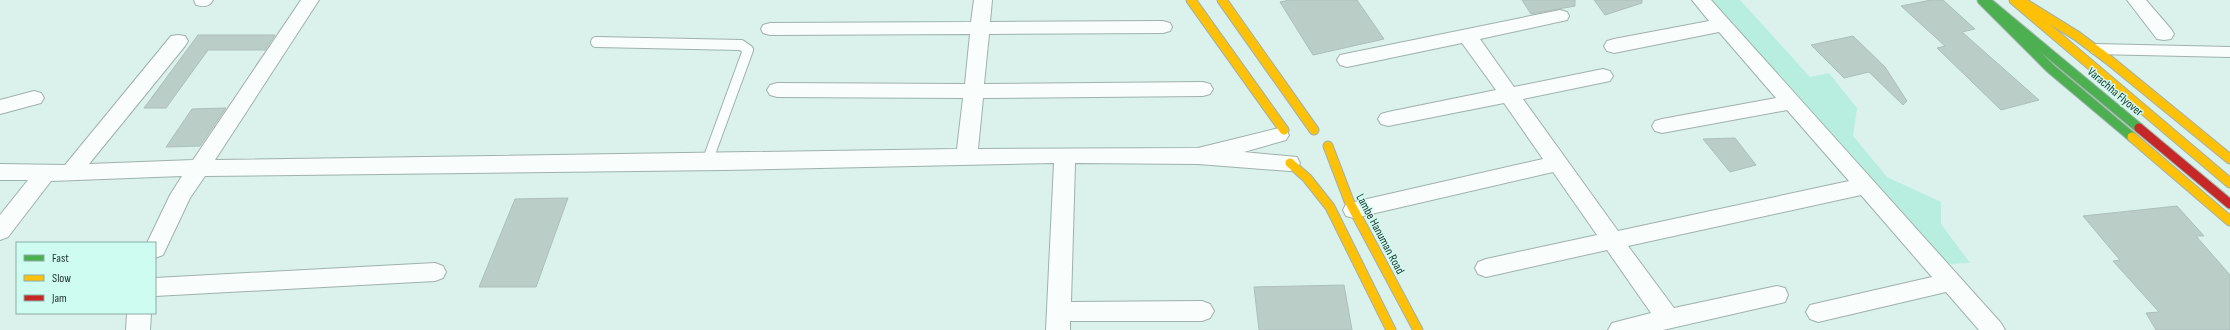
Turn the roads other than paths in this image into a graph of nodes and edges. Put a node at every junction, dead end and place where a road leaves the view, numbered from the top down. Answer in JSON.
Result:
{"nodes":[{"id":1,"x":310,"y":0,"type":"edge"},
{"id":2,"x":983,"y":0,"type":"edge"},
{"id":3,"x":1191,"y":0,"type":"edge"},
{"id":4,"x":1222,"y":0,"type":"edge"},
{"id":5,"x":1700,"y":0,"type":"edge"},
{"id":6,"x":1983,"y":0,"type":"edge"},
{"id":7,"x":2014,"y":0,"type":"edge"},
{"id":8,"x":2019,"y":0,"type":"edge"},
{"id":9,"x":2136,"y":0,"type":"edge"},
{"id":10,"x":1560,"y":16,"type":"dead end"},
{"id":11,"x":1722,"y":25,"type":"junction"},
{"id":12,"x":1163,"y":27,"type":"dead end"},
{"id":13,"x":980,"y":28,"type":"junction"},
{"id":14,"x":770,"y":29,"type":"dead end"},
{"id":15,"x":2164,"y":34,"type":"dead end"},
{"id":16,"x":1467,"y":35,"type":"junction"},
{"id":17,"x":178,"y":41,"type":"dead end"},
{"id":18,"x":596,"y":42,"type":"dead end"},
{"id":19,"x":1614,"y":46,"type":"dead end"},
{"id":20,"x":2095,"y":49,"type":"junction"},
{"id":21,"x":2230,"y":52,"type":"edge"},
{"id":22,"x":1347,"y":60,"type":"dead end"},
{"id":23,"x":1603,"y":76,"type":"dead end"},
{"id":24,"x":1203,"y":89,"type":"dead end"},
{"id":25,"x":777,"y":90,"type":"dead end"},
{"id":26,"x":974,"y":91,"type":"junction"},
{"id":27,"x":1511,"y":95,"type":"junction"},
{"id":28,"x":34,"y":98,"type":"dead end"},
{"id":29,"x":1790,"y":102,"type":"junction"},
{"id":30,"x":0,"y":107,"type":"edge"},
{"id":31,"x":1388,"y":119,"type":"dead end"},
{"id":32,"x":1662,"y":126,"type":"dead end"},
{"id":33,"x":1322,"y":138,"type":"junction"},
{"id":34,"x":1288,"y":143,"type":"junction"},
{"id":35,"x":1065,"y":155,"type":"junction"},
{"id":36,"x":1198,"y":156,"type":"junction"},
{"id":37,"x":967,"y":157,"type":"junction"},
{"id":38,"x":1323,"y":159,"type":"dead end"},
{"id":39,"x":2230,"y":160,"type":"edge"},
{"id":40,"x":707,"y":162,"type":"junction"},
{"id":41,"x":1559,"y":163,"type":"junction"},
{"id":42,"x":198,"y":168,"type":"junction"},
{"id":43,"x":0,"y":172,"type":"edge"},
{"id":44,"x":46,"y":172,"type":"junction"},
{"id":45,"x":70,"y":173,"type":"junction"},
{"id":46,"x":2230,"y":183,"type":"edge"},
{"id":47,"x":1863,"y":186,"type":"junction"},
{"id":48,"x":2230,"y":204,"type":"edge"},
{"id":49,"x":1354,"y":210,"type":"junction"},
{"id":50,"x":2230,"y":221,"type":"edge"},
{"id":51,"x":0,"y":231,"type":"edge"},
{"id":52,"x":1614,"y":240,"type":"junction"},
{"id":53,"x":156,"y":248,"type":"edge"},
{"id":54,"x":1486,"y":268,"type":"dead end"},
{"id":55,"x":435,"y":272,"type":"dead end"},
{"id":56,"x":1950,"y":282,"type":"junction"},
{"id":57,"x":156,"y":287,"type":"edge"},
{"id":58,"x":1777,"y":295,"type":"dead end"},
{"id":59,"x":1202,"y":311,"type":"dead end"},
{"id":60,"x":1818,"y":312,"type":"dead end"},
{"id":61,"x":139,"y":314,"type":"edge"},
{"id":62,"x":1668,"y":319,"type":"junction"},
{"id":63,"x":1054,"y":325,"type":"edge"},
{"id":64,"x":138,"y":330,"type":"edge"},
{"id":65,"x":1391,"y":330,"type":"edge"},
{"id":66,"x":1418,"y":330,"type":"edge"},
{"id":67,"x":1620,"y":330,"type":"edge"},
{"id":68,"x":1993,"y":330,"type":"edge"}],
"edges":[{"from":1,"to":42,"type":"street"},
{"from":2,"to":13,"type":"street"},
{"from":3,"to":34,"type":"main road"},
{"from":4,"to":33,"type":"main road","name":"Lambe Hanuman Road"},
{"from":5,"to":11,"type":"street"},
{"from":6,"to":48,"type":"main road","name":"Varachha Flyover"},
{"from":6,"to":50,"type":"main road"},
{"from":7,"to":46,"type":"main road","name":"Varachha Flyover"},
{"from":8,"to":20,"type":"main road"},
{"from":9,"to":15,"type":"street"},
{"from":10,"to":16,"type":"street"},
{"from":11,"to":19,"type":"street"},
{"from":11,"to":29,"type":"street"},
{"from":12,"to":13,"type":"street"},
{"from":13,"to":14,"type":"street"},
{"from":13,"to":26,"type":"street"},
{"from":16,"to":22,"type":"street"},
{"from":16,"to":27,"type":"street"},
{"from":17,"to":45,"type":"street"},
{"from":18,"to":40,"type":"lane"},
{"from":20,"to":21,"type":"lane"},
{"from":20,"to":39,"type":"main road"},
{"from":23,"to":27,"type":"street"},
{"from":24,"to":26,"type":"street"},
{"from":25,"to":26,"type":"street"},
{"from":26,"to":37,"type":"street"},
{"from":27,"to":31,"type":"street"},
{"from":27,"to":41,"type":"street"},
{"from":28,"to":30,"type":"street"},
{"from":29,"to":32,"type":"street"},
{"from":29,"to":47,"type":"street"},
{"from":33,"to":34,"type":"main road"},
{"from":33,"to":38,"type":"main road"},
{"from":33,"to":49,"type":"main road","name":"Lambe Hanuman Road"},
{"from":34,"to":36,"type":"street"},
{"from":34,"to":36,"type":"street"},
{"from":34,"to":65,"type":"main road"},
{"from":35,"to":36,"type":"street"},
{"from":35,"to":37,"type":"street"},
{"from":35,"to":63,"type":"street"},
{"from":37,"to":40,"type":"street"},
{"from":40,"to":42,"type":"street"},
{"from":41,"to":49,"type":"street"},
{"from":41,"to":52,"type":"street"},
{"from":42,"to":45,"type":"street"},
{"from":42,"to":53,"type":"street"},
{"from":43,"to":44,"type":"street"},
{"from":44,"to":45,"type":"street"},
{"from":44,"to":51,"type":"street"},
{"from":47,"to":52,"type":"street"},
{"from":47,"to":56,"type":"street"},
{"from":49,"to":66,"type":"main road","name":"Lambe Hanuman Road"},
{"from":52,"to":54,"type":"street"},
{"from":52,"to":62,"type":"street"},
{"from":55,"to":57,"type":"street"},
{"from":56,"to":60,"type":"street"},
{"from":56,"to":68,"type":"street"},
{"from":58,"to":62,"type":"street"},
{"from":59,"to":63,"type":"street"},
{"from":61,"to":64,"type":"street"},
{"from":62,"to":67,"type":"street"}]}
